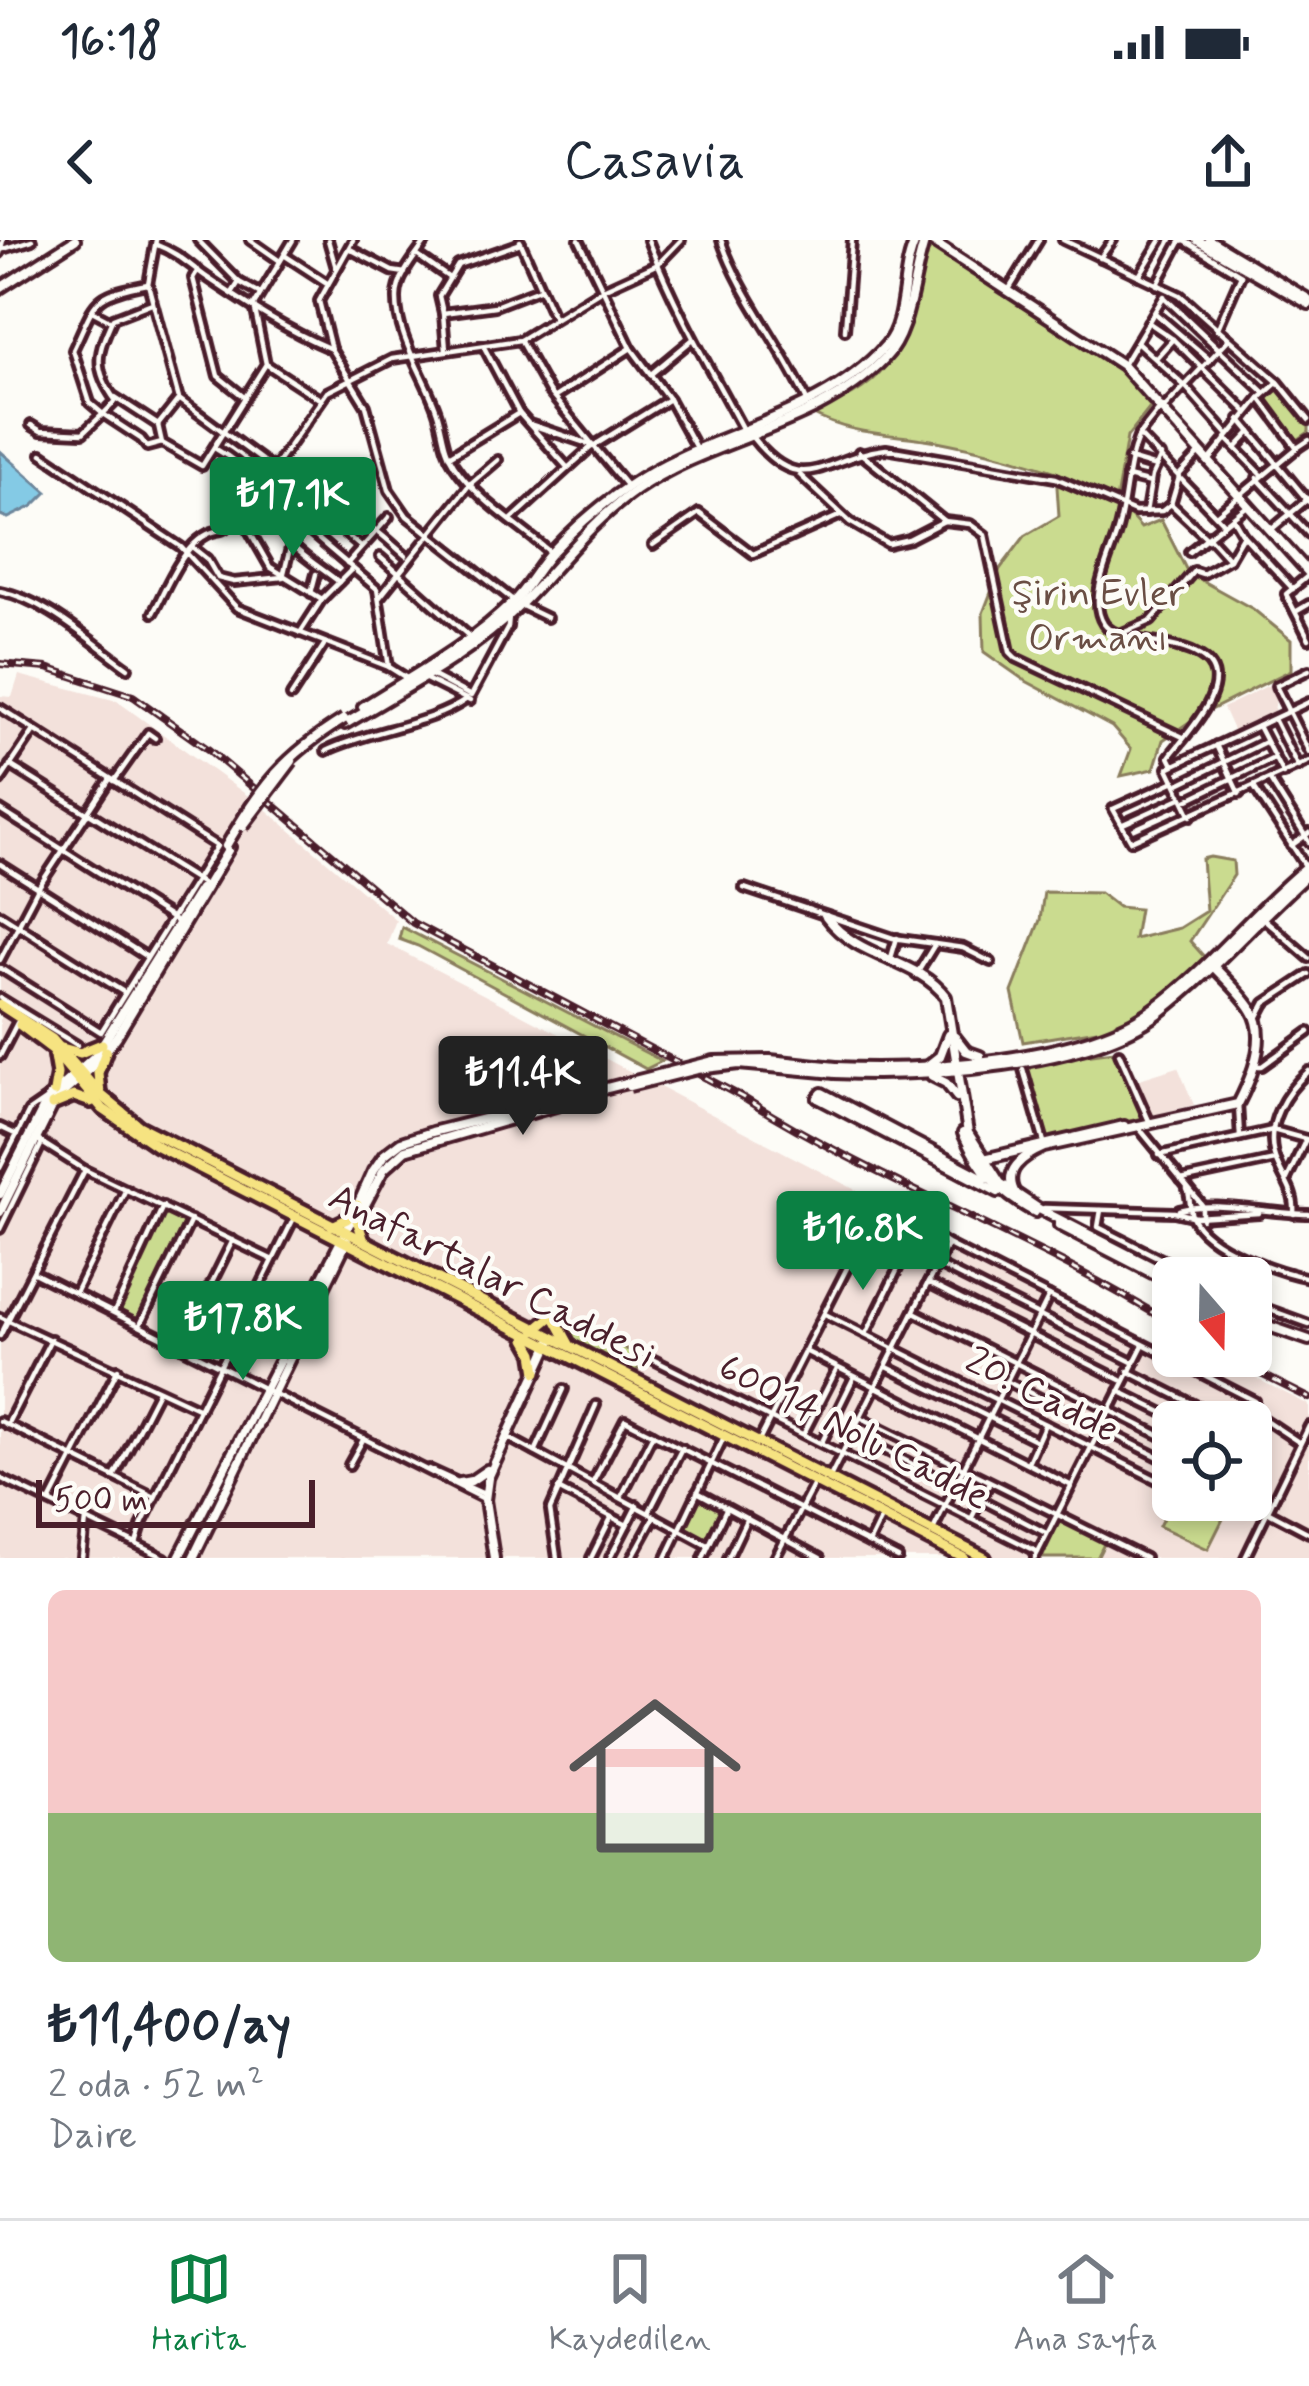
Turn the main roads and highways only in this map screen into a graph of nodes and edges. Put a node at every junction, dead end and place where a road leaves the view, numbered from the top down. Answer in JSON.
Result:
{"nodes":[{"id":1,"x":0,"y":1005,"type":"edge"},
{"id":2,"x":57,"y":1049,"type":"junction"},
{"id":3,"x":78,"y":1075,"type":"junction"},
{"id":4,"x":100,"y":1094,"type":"junction"},
{"id":5,"x":103,"y":1109,"type":"junction"},
{"id":6,"x":357,"y":1205,"type":"road end"},
{"id":7,"x":357,"y":1220,"type":"road end"},
{"id":8,"x":332,"y":1226,"type":"junction"},
{"id":9,"x":346,"y":1238,"type":"junction"},
{"id":10,"x":365,"y":1248,"type":"junction"},
{"id":11,"x":342,"y":1256,"type":"road end"},
{"id":12,"x":535,"y":1330,"type":"junction"},
{"id":13,"x":523,"y":1335,"type":"junction"},
{"id":14,"x":550,"y":1343,"type":"junction"},
{"id":15,"x":572,"y":1348,"type":"junction"},
{"id":16,"x":537,"y":1372,"type":"road end"},
{"id":17,"x":755,"y":1447,"type":"junction"},
{"id":18,"x":820,"y":1479,"type":"junction"},
{"id":19,"x":964,"y":1558,"type":"edge"},
{"id":20,"x":985,"y":1558,"type":"edge"}],
"edges":[{"from":1,"to":2,"type":"main road","name":"Anafartalar Caddesi"},
{"from":1,"to":2,"type":"main road","name":"Anafartalar Caddesi"},
{"from":2,"to":3,"type":"main road","name":"Anafartalar Caddesi"},
{"from":2,"to":4,"type":"main road"},
{"from":2,"to":5,"type":"main road"},
{"from":3,"to":4,"type":"main road","name":"Anafartalar Caddesi"},
{"from":3,"to":5,"type":"main road","name":"Anafartalar Caddesi"},
{"from":4,"to":8,"type":"main road","name":"Anafartalar Caddesi"},
{"from":5,"to":9,"type":"main road","name":"Anafartalar Caddesi"},
{"from":6,"to":8,"type":"main road"},
{"from":7,"to":10,"type":"main road"},
{"from":8,"to":9,"type":"main road","name":"Anafartalar Caddesi"},
{"from":9,"to":10,"type":"main road","name":"Anafartalar Caddesi"},
{"from":10,"to":11,"type":"main road"},
{"from":10,"to":12,"type":"main road","name":"Anafartalar Caddesi"},
{"from":10,"to":13,"type":"main road","name":"Anafartalar Caddesi"},
{"from":12,"to":14,"type":"main road","name":"Anafartalar Caddesi"},
{"from":12,"to":15,"type":"main road"},
{"from":13,"to":14,"type":"main road","name":"Anafartalar Caddesi"},
{"from":13,"to":16,"type":"main road"},
{"from":14,"to":15,"type":"main road","name":"Anafartalar Caddesi"},
{"from":14,"to":17,"type":"main road","name":"Anafartalar Caddesi"},
{"from":15,"to":17,"type":"main road","name":"Anafartalar Caddesi"},
{"from":17,"to":18,"type":"main road","name":"Anafartalar Caddesi"},
{"from":18,"to":19,"type":"main road","name":"Anafartalar Caddesi"},
{"from":18,"to":20,"type":"main road","name":"Anafartalar Caddesi"}]}
